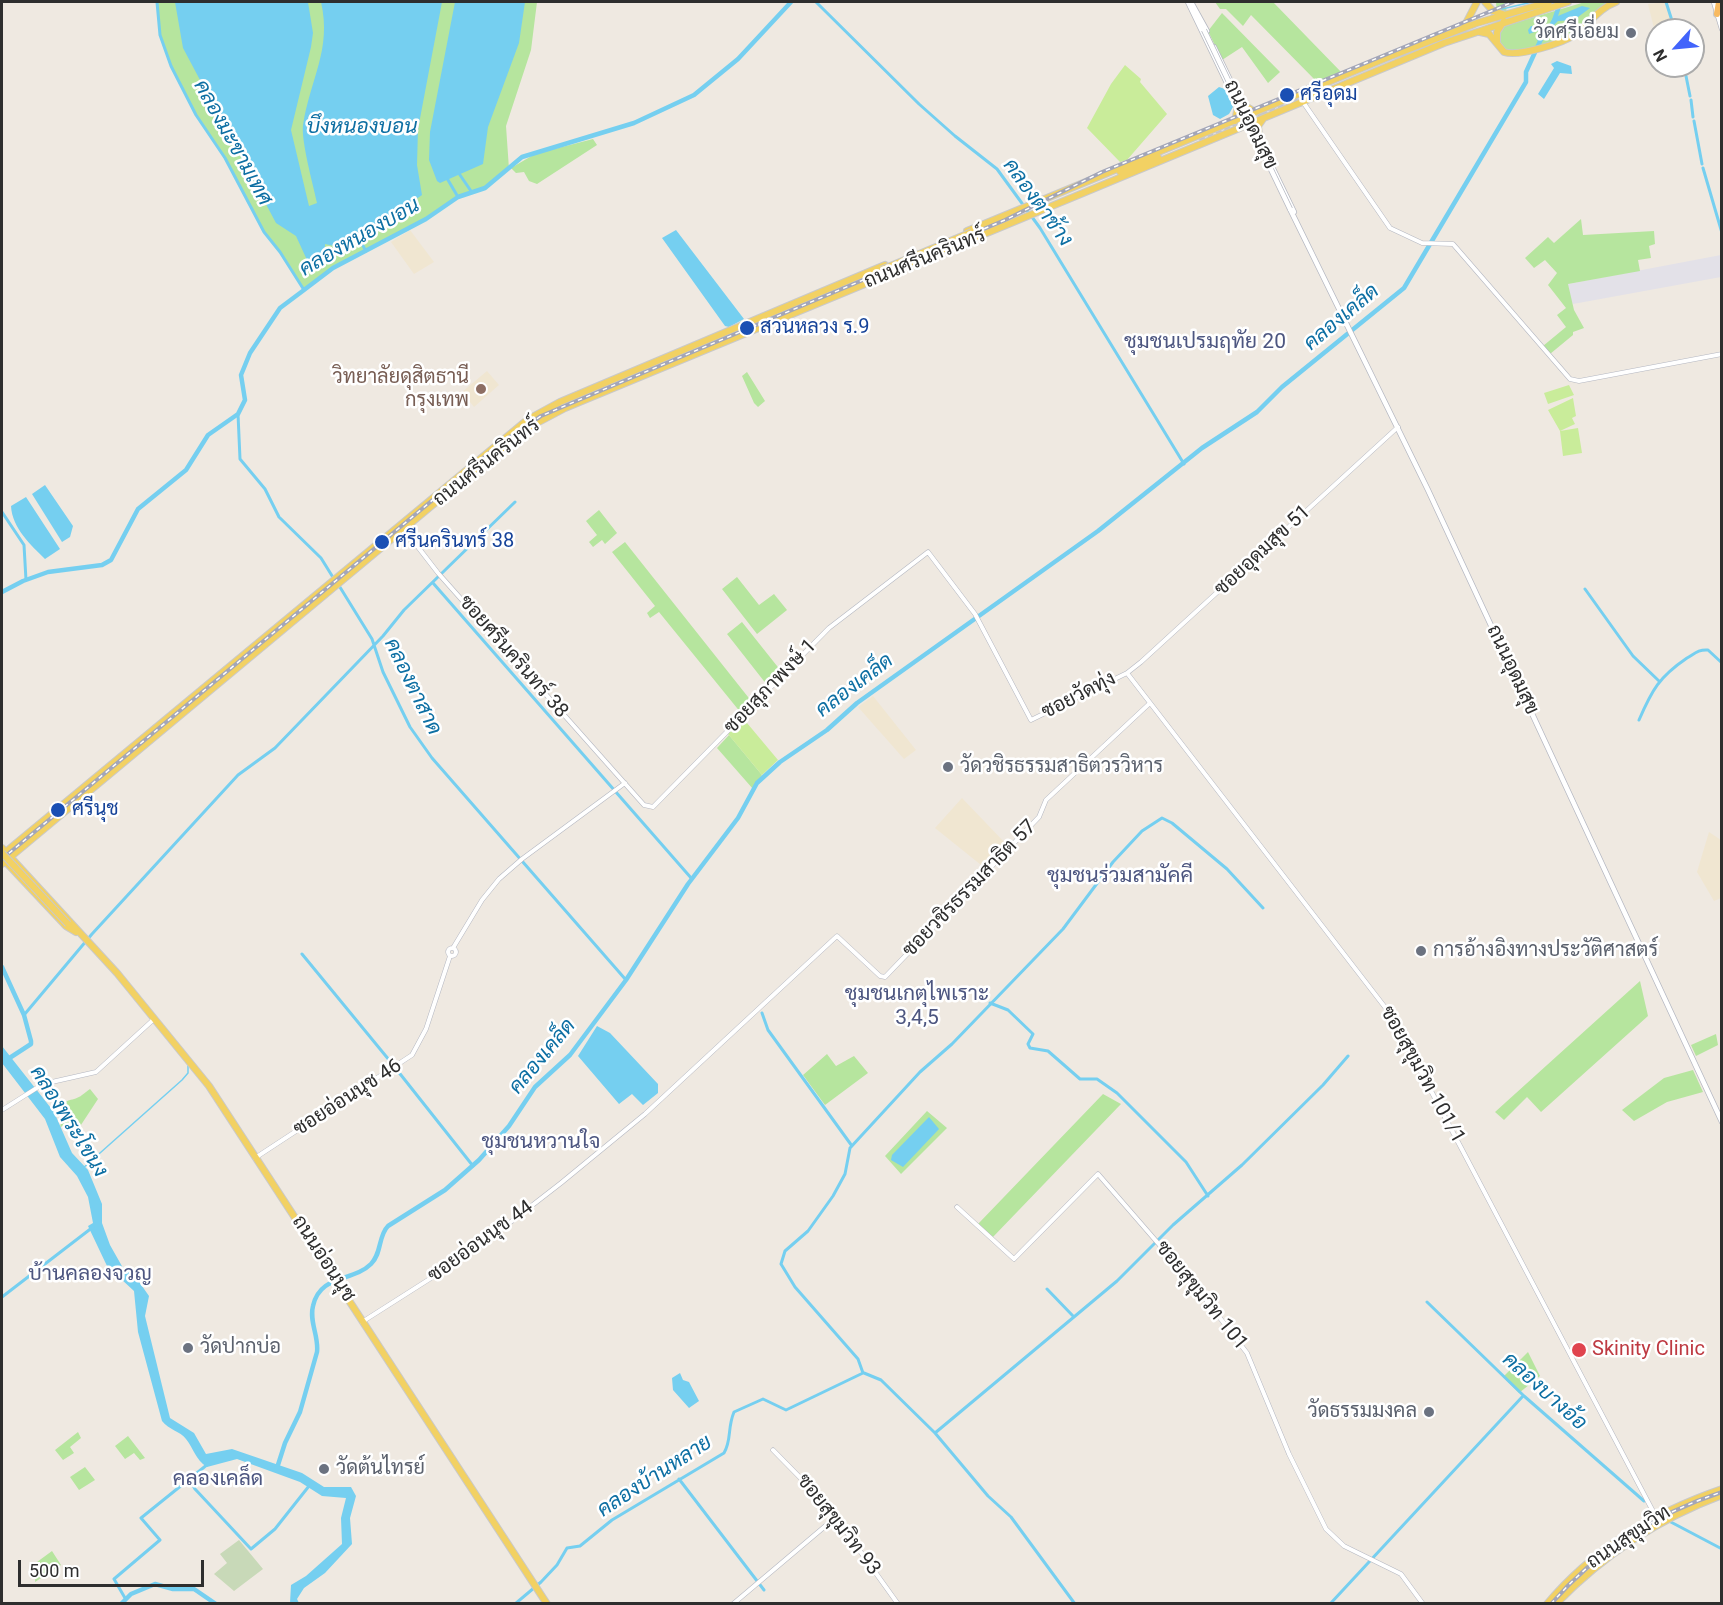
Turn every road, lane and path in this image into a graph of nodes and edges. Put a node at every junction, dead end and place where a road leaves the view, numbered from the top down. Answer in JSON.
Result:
{"nodes":[{"id":1,"x":1190,"y":2,"type":"edge"},
{"id":2,"x":1477,"y":2,"type":"edge"},
{"id":3,"x":1485,"y":2,"type":"edge"},
{"id":4,"x":1549,"y":2,"type":"edge"},
{"id":5,"x":1567,"y":2,"type":"edge"},
{"id":6,"x":1616,"y":2,"type":"edge"},
{"id":7,"x":1714,"y":2,"type":"edge"},
{"id":8,"x":1719,"y":2,"type":"edge"},
{"id":9,"x":1195,"y":9,"type":"junction"},
{"id":10,"x":1717,"y":14,"type":"junction"},
{"id":11,"x":1505,"y":17,"type":"junction"},
{"id":12,"x":1198,"y":20,"type":"junction"},
{"id":13,"x":1464,"y":27,"type":"junction"},
{"id":14,"x":1722,"y":29,"type":"edge"},
{"id":15,"x":1473,"y":32,"type":"junction"},
{"id":16,"x":1498,"y":44,"type":"junction"},
{"id":17,"x":1399,"y":53,"type":"junction"},
{"id":18,"x":1236,"y":96,"type":"junction"},
{"id":19,"x":1299,"y":100,"type":"junction"},
{"id":20,"x":1277,"y":103,"type":"junction"},
{"id":21,"x":1241,"y":105,"type":"junction"},
{"id":22,"x":1280,"y":111,"type":"junction"},
{"id":23,"x":1256,"y":112,"type":"junction"},
{"id":24,"x":1246,"y":116,"type":"junction"},
{"id":25,"x":1264,"y":118,"type":"junction"},
{"id":26,"x":1235,"y":121,"type":"junction"},
{"id":27,"x":1250,"y":124,"type":"junction"},
{"id":28,"x":1217,"y":128,"type":"junction"},
{"id":29,"x":1237,"y":130,"type":"junction"},
{"id":30,"x":1256,"y":135,"type":"junction"},
{"id":31,"x":1222,"y":137,"type":"junction"},
{"id":32,"x":1088,"y":182,"type":"junction"},
{"id":33,"x":1091,"y":189,"type":"junction"},
{"id":34,"x":1030,"y":210,"type":"junction"},
{"id":35,"x":1015,"y":216,"type":"junction"},
{"id":36,"x":1296,"y":220,"type":"junction"},
{"id":37,"x":958,"y":235,"type":"junction"},
{"id":38,"x":962,"y":244,"type":"junction"},
{"id":39,"x":894,"y":261,"type":"junction"},
{"id":40,"x":898,"y":270,"type":"junction"},
{"id":41,"x":882,"y":272,"type":"junction"},
{"id":42,"x":842,"y":284,"type":"junction"},
{"id":43,"x":847,"y":290,"type":"junction"},
{"id":44,"x":1722,"y":354,"type":"edge"},
{"id":45,"x":1398,"y":428,"type":"junction"},
{"id":46,"x":404,"y":529,"type":"junction"},
{"id":47,"x":338,"y":579,"type":"junction"},
{"id":48,"x":1127,"y":672,"type":"junction"},
{"id":49,"x":193,"y":701,"type":"junction"},
{"id":50,"x":1150,"y":703,"type":"junction"},
{"id":51,"x":1031,"y":720,"type":"joint"},
{"id":52,"x":625,"y":783,"type":"junction"},
{"id":53,"x":19,"y":850,"type":"junction"},
{"id":54,"x":3,"y":856,"type":"edge"},
{"id":55,"x":14,"y":866,"type":"junction"},
{"id":56,"x":77,"y":932,"type":"junction"},
{"id":57,"x":154,"y":1018,"type":"junction"},
{"id":58,"x":2,"y":1110,"type":"edge"},
{"id":59,"x":1722,"y":1122,"type":"edge"},
{"id":60,"x":595,"y":1156,"type":"joint"},
{"id":61,"x":255,"y":1157,"type":"junction"},
{"id":62,"x":957,"y":1207,"type":"dead end"},
{"id":63,"x":362,"y":1322,"type":"junction"},
{"id":64,"x":773,"y":1450,"type":"dead end"},
{"id":65,"x":1722,"y":1489,"type":"edge"},
{"id":66,"x":1722,"y":1495,"type":"edge"},
{"id":67,"x":836,"y":1517,"type":"junction"},
{"id":68,"x":1657,"y":1520,"type":"junction"},
{"id":69,"x":1564,"y":1584,"type":"junction"},
{"id":70,"x":1569,"y":1591,"type":"junction"},
{"id":71,"x":546,"y":1604,"type":"edge"},
{"id":72,"x":734,"y":1604,"type":"edge"},
{"id":73,"x":898,"y":1604,"type":"edge"},
{"id":74,"x":1423,"y":1604,"type":"edge"},
{"id":75,"x":1547,"y":1604,"type":"edge"},
{"id":76,"x":1556,"y":1604,"type":"edge"}],
"edges":[{"from":1,"to":9,"type":"main road"},
{"from":1,"to":12,"type":"main road"},
{"from":1,"to":18,"type":"main road"},
{"from":2,"to":13,"type":"main road"},
{"from":3,"to":11,"type":"main road"},
{"from":4,"to":11,"type":"main road","name":"ถนนศรีนครินทร์"},
{"from":5,"to":11,"type":"main road","name":"ถนนศรีนครินทร์"},
{"from":6,"to":16,"type":"main road"},
{"from":7,"to":10,"type":"main road"},
{"from":8,"to":10,"type":"highway"},
{"from":9,"to":12,"type":"main road"},
{"from":9,"to":18,"type":"main road"},
{"from":10,"to":14,"type":"main road"},
{"from":11,"to":13,"type":"main road","name":"ถนนศรีนครินทร์"},
{"from":11,"to":15,"type":"main road","name":"ถนนศรีนครินทร์"},
{"from":11,"to":16,"type":"main road"},
{"from":12,"to":36,"type":"main road","name":"ถนนอุดมสุข","bridge":true},
{"from":13,"to":17,"type":"main road","name":"ถนนศรีนครินทร์"},
{"from":15,"to":16,"type":"main road"},
{"from":15,"to":19,"type":"main road","name":"ถนนศรีนครินทร์"},
{"from":17,"to":19,"type":"main road","name":"ถนนศรีนครินทร์"},
{"from":17,"to":20,"type":"main road","name":"ถนนศรีนครินทร์"},
{"from":18,"to":21,"type":"main road","name":"ถนนอุดมสุข"},
{"from":19,"to":22,"type":"main road","name":"ถนนศรีนครินทร์"},
{"from":19,"to":44,"type":"street"},
{"from":20,"to":22,"type":"main road"},
{"from":20,"to":23,"type":"main road","name":"ถนนศรีนครินทร์"},
{"from":21,"to":23,"type":"main road"},
{"from":21,"to":24,"type":"main road","name":"ถนนอุดมสุข"},
{"from":21,"to":26,"type":"main road"},
{"from":22,"to":25,"type":"main road","name":"ถนนศรีนครินทร์"},
{"from":23,"to":24,"type":"main road","name":"ถนนศรีนครินทร์"},
{"from":24,"to":26,"type":"main road","name":"ถนนศรีนครินทร์"},
{"from":24,"to":27,"type":"main road","name":"ถนนอุดมสุข"},
{"from":25,"to":27,"type":"main road","name":"ถนนศรีนครินทร์"},
{"from":25,"to":30,"type":"main road"},
{"from":26,"to":28,"type":"main road","name":"ถนนศรีนครินทร์"},
{"from":27,"to":29,"type":"main road","name":"ถนนศรีนครินทร์"},
{"from":27,"to":30,"type":"main road","name":"ถนนอุดมสุข"},
{"from":28,"to":31,"type":"main road"},
{"from":28,"to":32,"type":"main road","name":"ถนนศรีนครินทร์"},
{"from":29,"to":30,"type":"main road"},
{"from":29,"to":31,"type":"main road","name":"ถนนศรีนครินทร์"},
{"from":30,"to":36,"type":"main road","name":"ถนนอุดมสุข"},
{"from":31,"to":33,"type":"main road","name":"ถนนศรีนครินทร์"},
{"from":32,"to":33,"type":"main road","name":"ถนนศรีนครินทร์"},
{"from":32,"to":34,"type":"main road","name":"ถนนศรีนครินทร์"},
{"from":33,"to":34,"type":"main road","name":"ถนนศรีนครินทร์"},
{"from":34,"to":35,"type":"main road","name":"ถนนศรีนครินทร์"},
{"from":35,"to":37,"type":"main road","name":"ถนนศรีนครินทร์"},
{"from":35,"to":38,"type":"main road","name":"ถนนศรีนครินทร์"},
{"from":35,"to":41,"type":"main road","bridge":true},
{"from":36,"to":45,"type":"main road","name":"ถนนอุดมสุข"},
{"from":37,"to":38,"type":"main road"},
{"from":37,"to":39,"type":"main road","name":"ถนนศรีนครินทร์"},
{"from":38,"to":40,"type":"main road","name":"ถนนศรีนครินทร์"},
{"from":39,"to":40,"type":"main road"},
{"from":39,"to":42,"type":"main road","name":"ถนนศรีนครินทร์"},
{"from":40,"to":43,"type":"main road","name":"ถนนศรีนครินทร์"},
{"from":41,"to":42,"type":"main road"},
{"from":41,"to":43,"type":"main road"},
{"from":42,"to":47,"type":"main road","name":"ถนนศรีนครินทร์"},
{"from":43,"to":46,"type":"main road","name":"ถนนศรีนครินทร์"},
{"from":45,"to":48,"type":"street","name":"ซอยอุดมสุข 51"},
{"from":45,"to":59,"type":"main road","name":"ถนนอุดมสุข"},
{"from":46,"to":47,"type":"main road","name":"ถนนศรีนครินทร์"},
{"from":46,"to":52,"type":"street","name":"ซอยศรีนครินทร์ 38"},
{"from":47,"to":49,"type":"main road","name":"ถนนศรีนครินทร์"},
{"from":48,"to":50,"type":"street","name":"ซอยสุขุมวิท 101/1"},
{"from":48,"to":51,"type":"street","name":"ซอยวัดทุ่ง"},
{"from":49,"to":53,"type":"main road","name":"ถนนศรีนครินทร์"},
{"from":49,"to":54,"type":"main road","name":"ถนนศรีนครินทร์"},
{"from":50,"to":60,"type":"street","name":"ซอยวชิรธรรมสาธิต 57"},
{"from":50,"to":68,"type":"street","name":"ซอยสุขุมวิท 101/1"},
{"from":51,"to":52,"type":"street","name":"ซอยสุภาพงษ์ 1"},
{"from":52,"to":61,"type":"street","name":"ซอยอ่อนนุช 46"},
{"from":53,"to":54,"type":"main road","name":"ถนนศรีนครินทร์"},
{"from":53,"to":55,"type":"main road"},
{"from":54,"to":55,"type":"main road"},
{"from":54,"to":55,"type":"main road","name":"ถนนอ่อนนุช"},
{"from":54,"to":56,"type":"main road","name":"ถนนอ่อนนุช","bridge":true},
{"from":55,"to":56,"type":"main road","name":"ถนนอ่อนนุช"},
{"from":56,"to":57,"type":"main road","name":"ถนนอ่อนนุช"},
{"from":57,"to":58,"type":"street"},
{"from":57,"to":61,"type":"main road","name":"ถนนอ่อนนุช"},
{"from":60,"to":63,"type":"street","name":"ซอยอ่อนนุช 44"},
{"from":61,"to":63,"type":"main road","name":"ถนนอ่อนนุช"},
{"from":62,"to":74,"type":"street","name":"ซอยสุขุมวิท 101"},
{"from":63,"to":71,"type":"main road","name":"ถนนอ่อนนุช"},
{"from":64,"to":67,"type":"street","name":"ซอยสุขุมวิท 93"},
{"from":65,"to":68,"type":"main road","name":"ถนนสุขุมวิท"},
{"from":66,"to":68,"type":"main road","name":"ถนนสุขุมวิท"},
{"from":67,"to":72,"type":"street"},
{"from":67,"to":73,"type":"street","name":"ซอยสุขุมวิท 93"},
{"from":68,"to":69,"type":"main road","name":"ถนนสุขุมวิท"},
{"from":68,"to":70,"type":"main road","name":"ถนนสุขุมวิท"},
{"from":69,"to":70,"type":"main road"},
{"from":69,"to":75,"type":"main road","name":"ถนนสุขุมวิท"},
{"from":70,"to":76,"type":"main road","name":"ถนนสุขุมวิท"}]}
